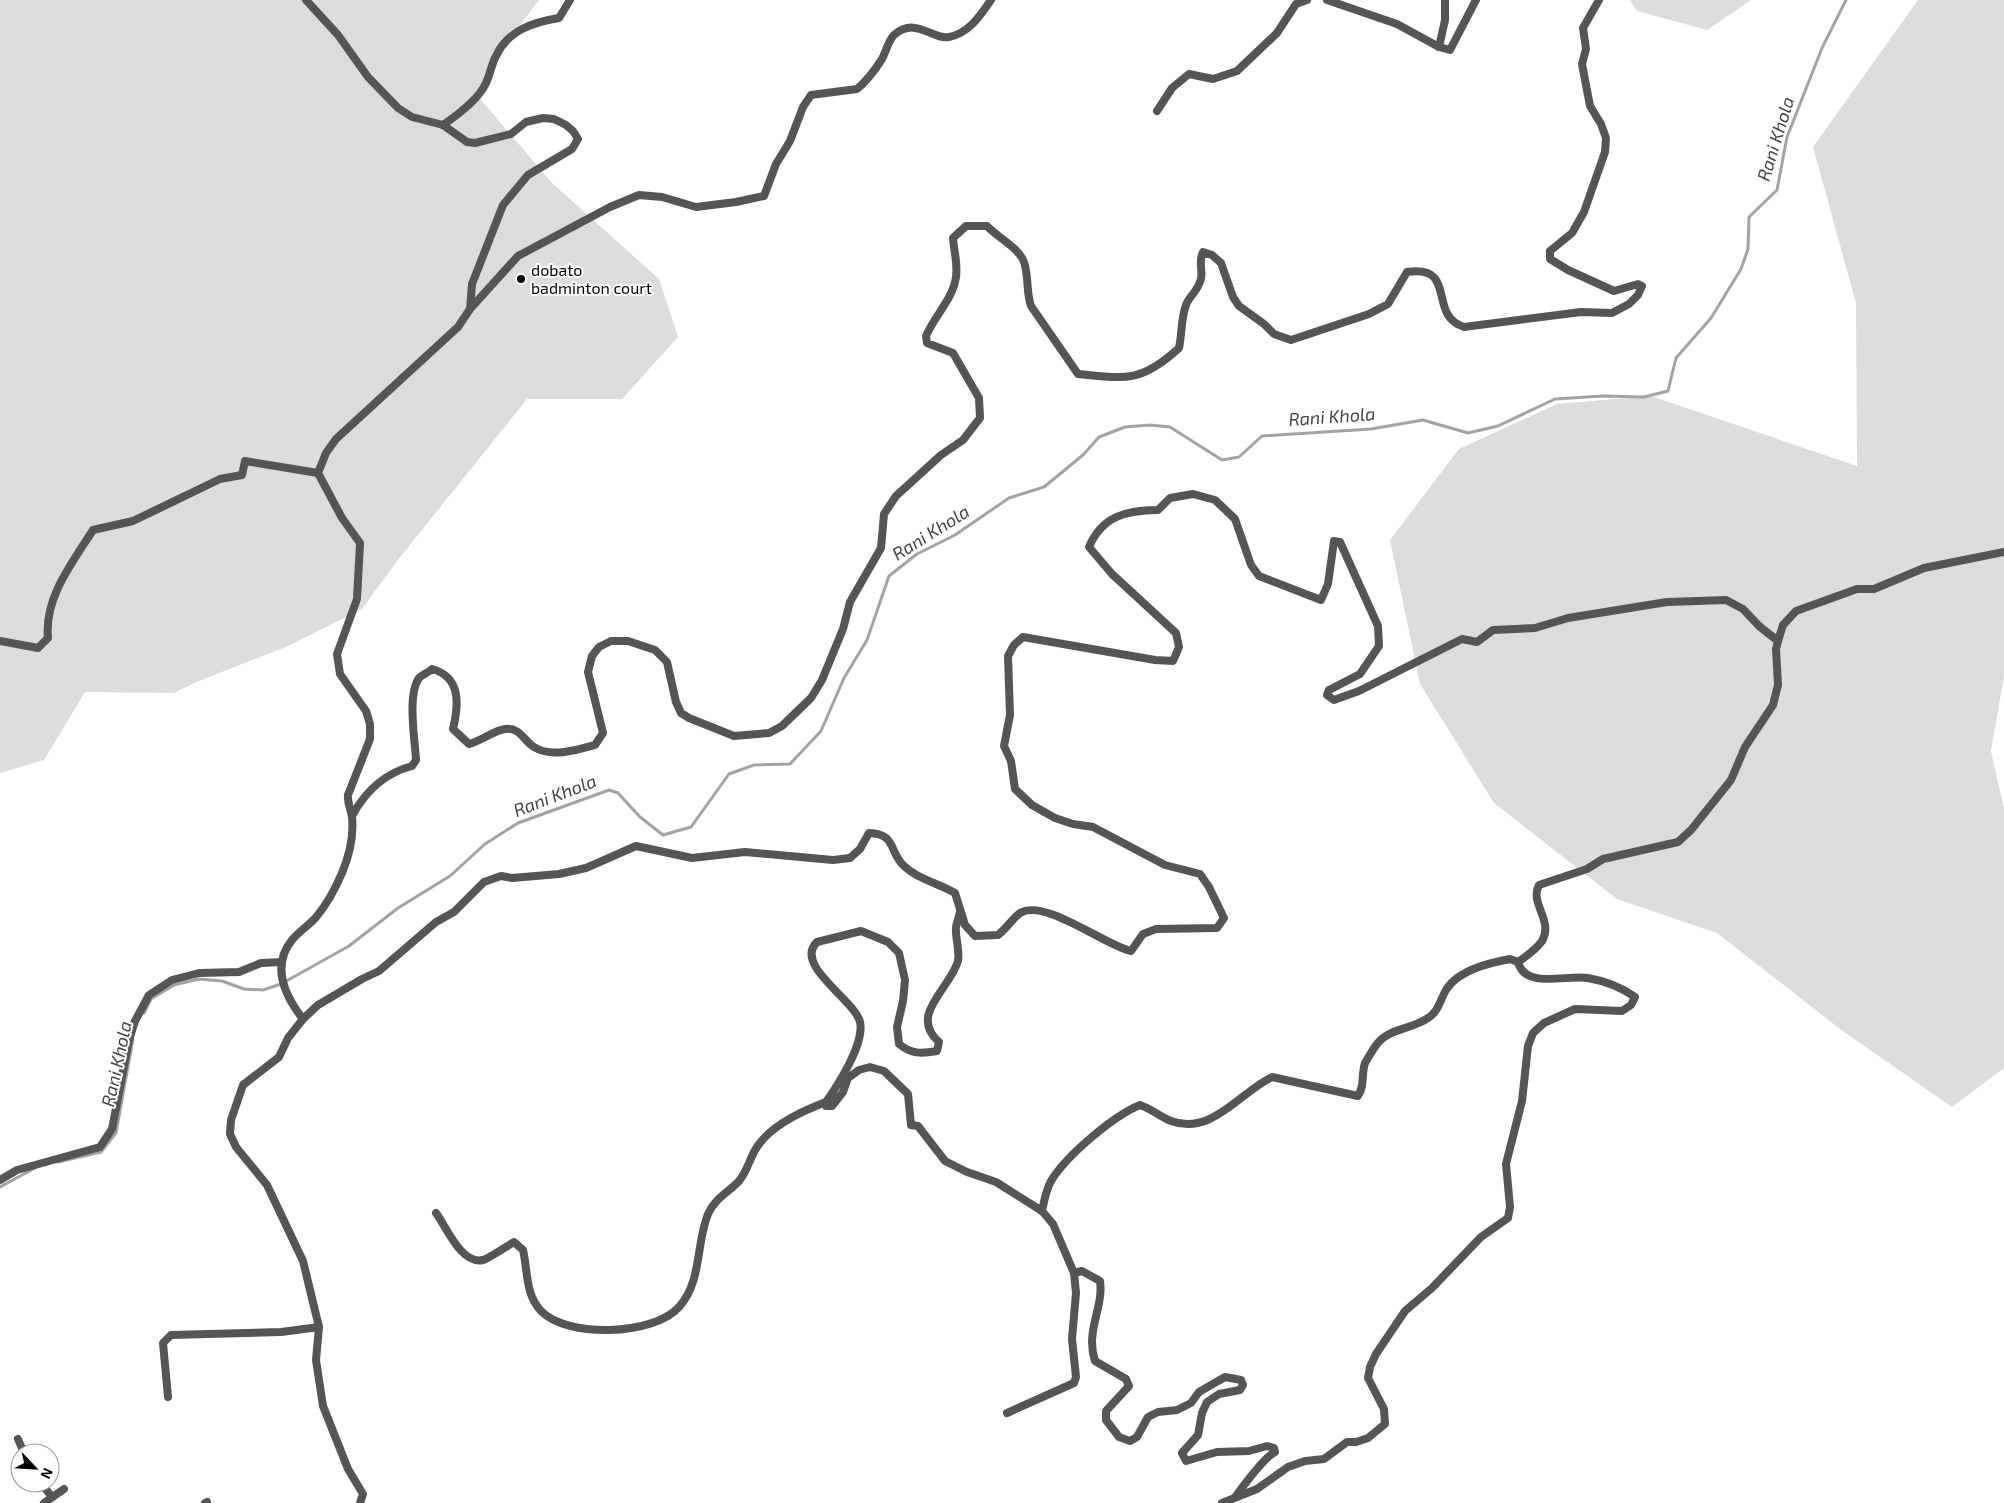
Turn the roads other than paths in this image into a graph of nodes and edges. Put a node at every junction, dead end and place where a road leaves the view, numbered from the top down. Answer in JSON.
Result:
{"nodes":[{"id":1,"x":306,"y":0,"type":"edge"},
{"id":2,"x":570,"y":0,"type":"edge"},
{"id":3,"x":991,"y":0,"type":"edge"},
{"id":4,"x":1307,"y":0,"type":"edge"},
{"id":5,"x":1327,"y":0,"type":"edge"},
{"id":6,"x":1446,"y":0,"type":"edge"},
{"id":7,"x":1476,"y":0,"type":"edge"},
{"id":8,"x":1599,"y":0,"type":"edge"},
{"id":9,"x":1439,"y":47,"type":"junction"},
{"id":10,"x":1157,"y":111,"type":"dead end"},
{"id":11,"x":443,"y":125,"type":"junction"},
{"id":12,"x":470,"y":309,"type":"junction"},
{"id":13,"x":318,"y":473,"type":"junction"},
{"id":14,"x":2004,"y":552,"type":"edge"},
{"id":15,"x":1778,"y":640,"type":"junction"},
{"id":16,"x":0,"y":641,"type":"edge"},
{"id":17,"x":352,"y":816,"type":"junction"},
{"id":18,"x":960,"y":912,"type":"junction"},
{"id":19,"x":282,"y":962,"type":"junction"},
{"id":20,"x":1518,"y":962,"type":"junction"},
{"id":21,"x":303,"y":1019,"type":"junction"},
{"id":22,"x":826,"y":1102,"type":"junction"},
{"id":23,"x":0,"y":1180,"type":"edge"},
{"id":24,"x":1042,"y":1211,"type":"junction"},
{"id":25,"x":436,"y":1213,"type":"dead end"},
{"id":26,"x":1074,"y":1273,"type":"junction"},
{"id":27,"x":318,"y":1327,"type":"junction"},
{"id":28,"x":168,"y":1396,"type":"dead end"},
{"id":29,"x":1007,"y":1412,"type":"dead end"},
{"id":30,"x":18,"y":1439,"type":"dead end"},
{"id":31,"x":20,"y":1443,"type":"edge"},
{"id":32,"x":64,"y":1489,"type":"dead end"},
{"id":33,"x":49,"y":1493,"type":"edge"},
{"id":34,"x":52,"y":1497,"type":"junction"},
{"id":35,"x":1234,"y":1498,"type":"junction"},
{"id":36,"x":44,"y":1503,"type":"edge"},
{"id":37,"x":360,"y":1503,"type":"edge"},
{"id":38,"x":1222,"y":1503,"type":"edge"}],
"edges":[{"from":1,"to":11,"type":"street"},
{"from":2,"to":11,"type":"street"},
{"from":3,"to":12,"type":"street"},
{"from":4,"to":10,"type":"street"},
{"from":5,"to":9,"type":"street"},
{"from":6,"to":9,"type":"street"},
{"from":7,"to":9,"type":"street"},
{"from":8,"to":17,"type":"street"},
{"from":11,"to":12,"type":"street"},
{"from":12,"to":13,"type":"street"},
{"from":13,"to":16,"type":"street"},
{"from":13,"to":17,"type":"street"},
{"from":14,"to":15,"type":"street"},
{"from":15,"to":18,"type":"street"},
{"from":15,"to":20,"type":"street"},
{"from":17,"to":19,"type":"street"},
{"from":18,"to":21,"type":"street"},
{"from":18,"to":22,"type":"street"},
{"from":19,"to":21,"type":"street"},
{"from":19,"to":23,"type":"street"},
{"from":20,"to":24,"type":"street"},
{"from":20,"to":35,"type":"street"},
{"from":21,"to":27,"type":"street"},
{"from":22,"to":24,"type":"street"},
{"from":22,"to":25,"type":"street"},
{"from":24,"to":26,"type":"street"},
{"from":26,"to":29,"type":"street"},
{"from":26,"to":35,"type":"street"},
{"from":27,"to":28,"type":"street"},
{"from":27,"to":37,"type":"street"},
{"from":30,"to":31,"type":"street"},
{"from":32,"to":34,"type":"street"},
{"from":33,"to":34,"type":"street"},
{"from":34,"to":36,"type":"street"},
{"from":35,"to":38,"type":"street"}]}
